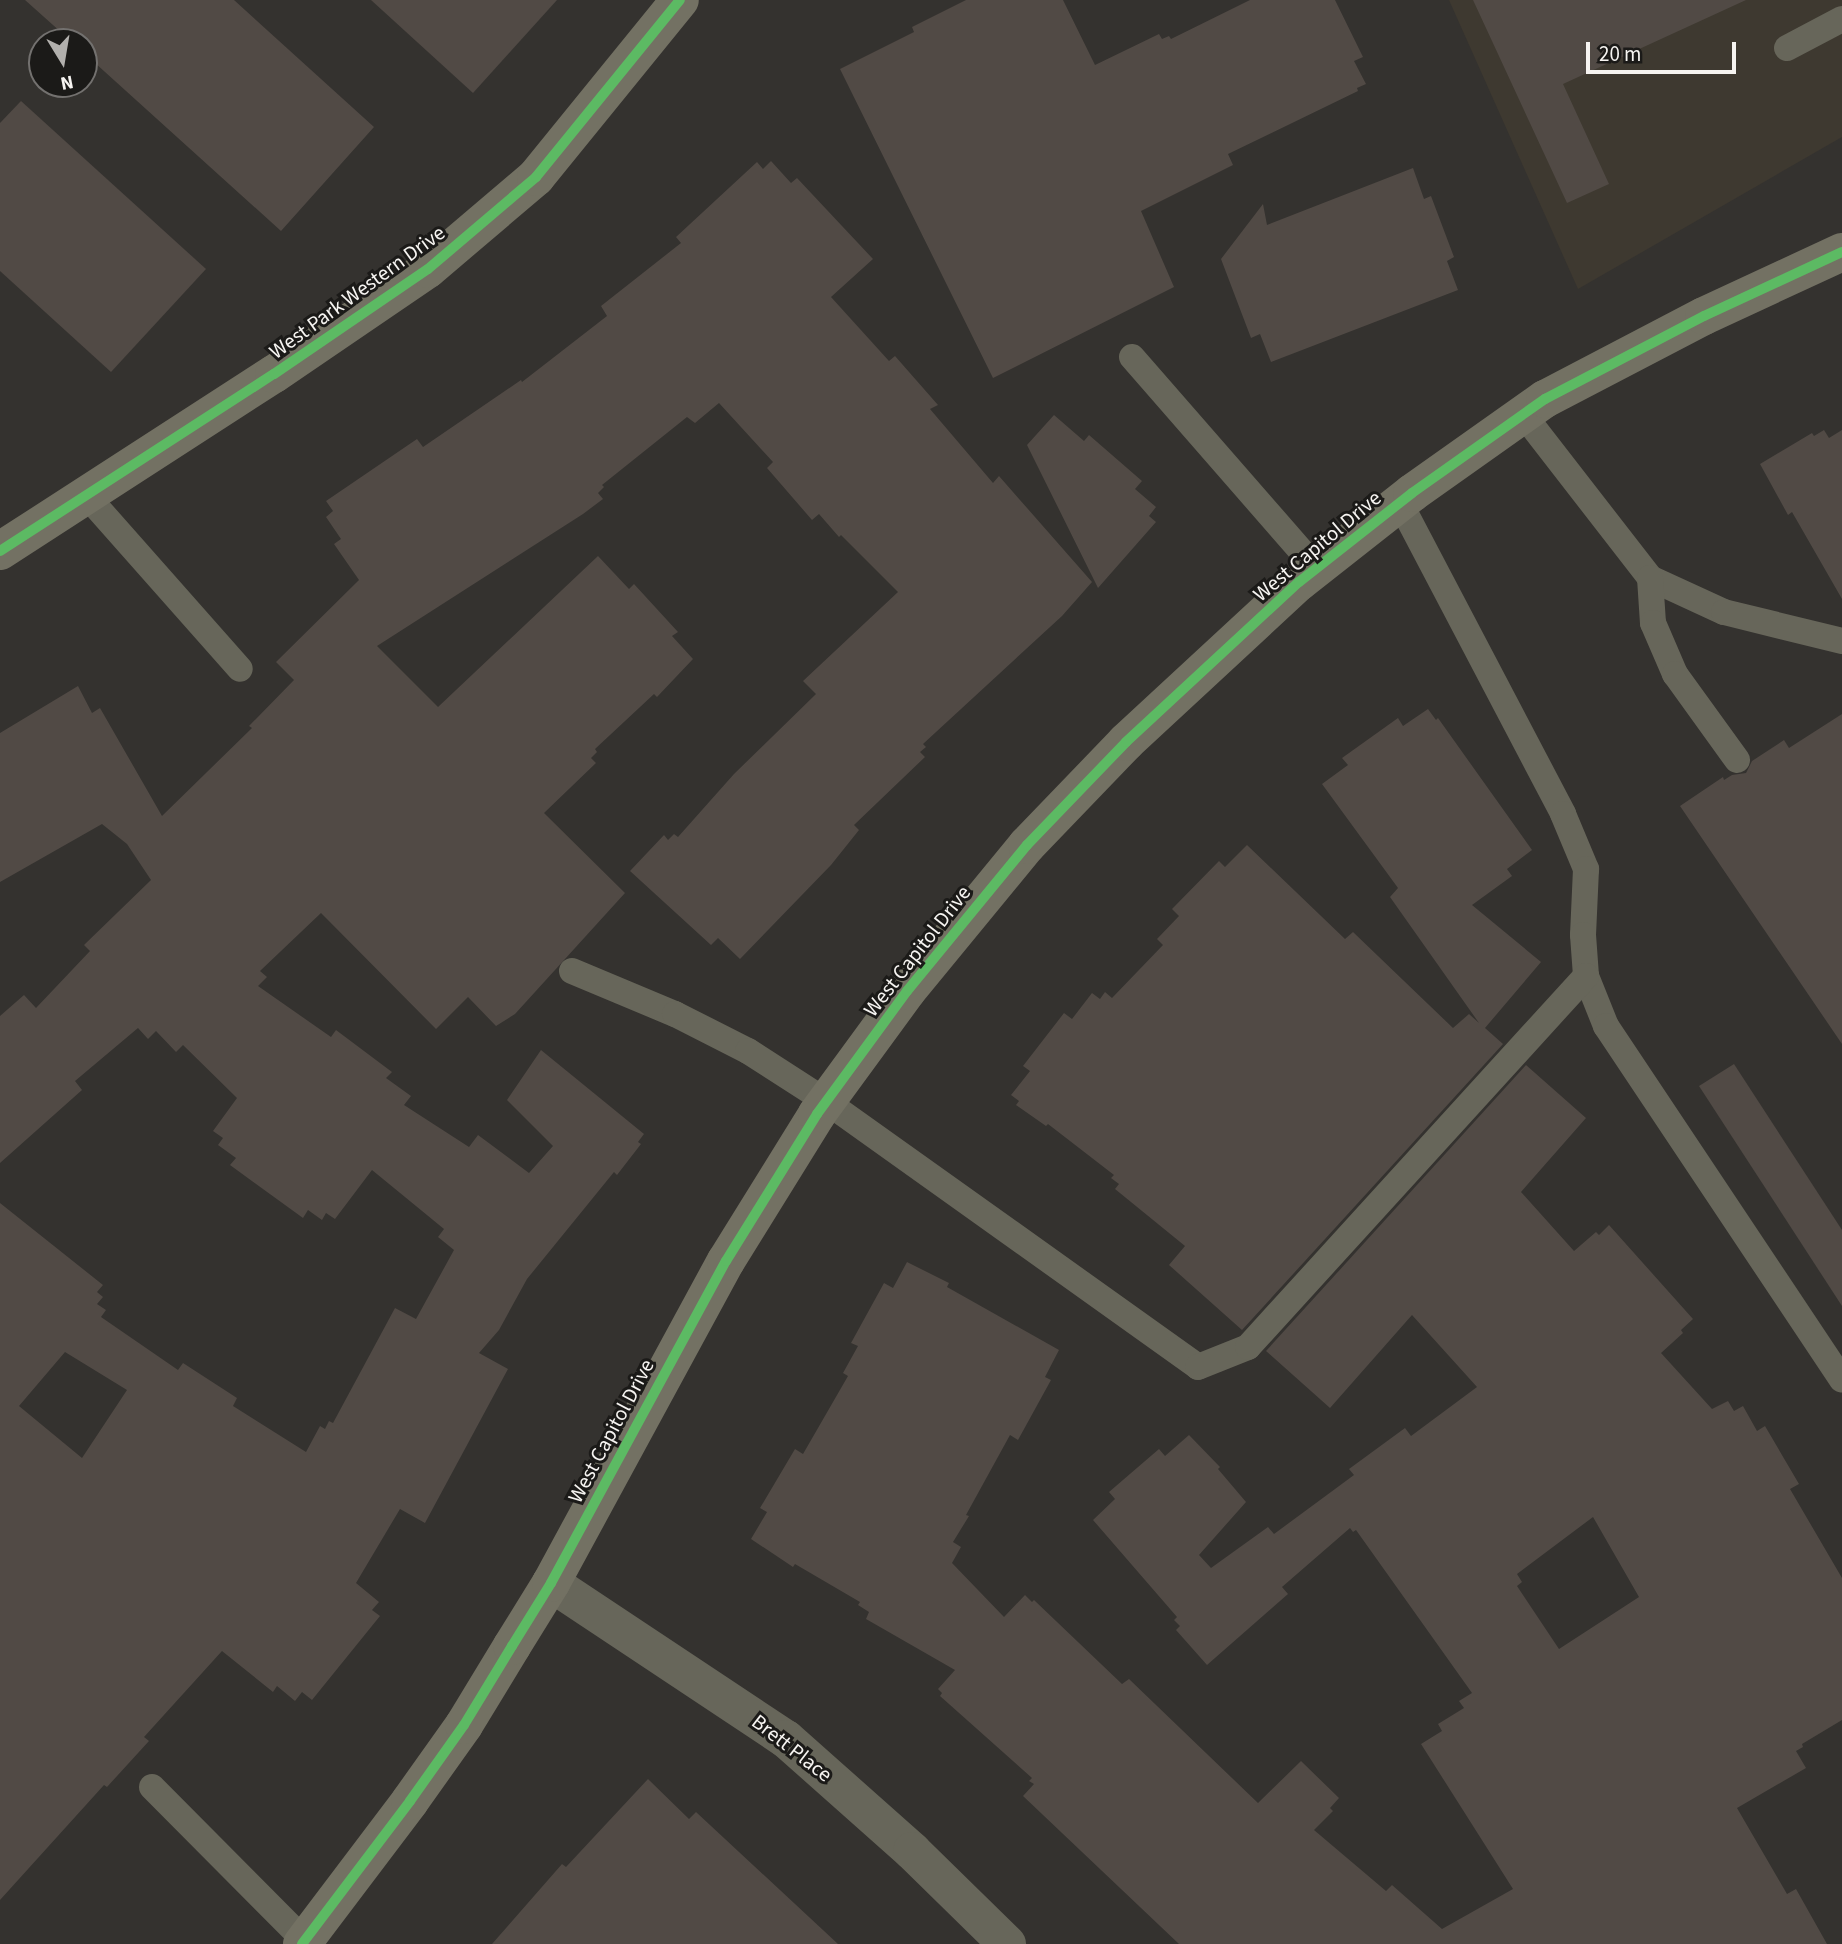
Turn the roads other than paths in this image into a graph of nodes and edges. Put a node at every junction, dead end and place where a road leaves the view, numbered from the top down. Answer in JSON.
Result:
{"nodes":[{"id":1,"x":680,"y":0,"type":"edge"},
{"id":2,"x":1842,"y":19,"type":"edge"},
{"id":3,"x":1787,"y":48,"type":"dead end"},
{"id":4,"x":1842,"y":252,"type":"edge"},
{"id":5,"x":1132,"y":357,"type":"dead end"},
{"id":6,"x":1523,"y":414,"type":"junction"},
{"id":7,"x":86,"y":495,"type":"junction"},
{"id":8,"x":1400,"y":503,"type":"junction"},
{"id":9,"x":0,"y":551,"type":"edge"},
{"id":10,"x":1316,"y":568,"type":"junction"},
{"id":11,"x":1650,"y":578,"type":"junction"},
{"id":12,"x":1842,"y":641,"type":"edge"},
{"id":13,"x":240,"y":669,"type":"dead end"},
{"id":14,"x":1737,"y":760,"type":"dead end"},
{"id":15,"x":572,"y":971,"type":"dead end"},
{"id":16,"x":1586,"y":976,"type":"junction"},
{"id":17,"x":827,"y":1102,"type":"junction"},
{"id":18,"x":1842,"y":1380,"type":"edge"},
{"id":19,"x":551,"y":1583,"type":"junction"},
{"id":20,"x":152,"y":1787,"type":"dead end"},
{"id":21,"x":303,"y":1943,"type":"edge"},
{"id":22,"x":1007,"y":1944,"type":"edge"}],
"edges":[{"from":1,"to":7,"type":"street","name":"West Park Western Drive"},
{"from":2,"to":3,"type":"lane"},
{"from":4,"to":6,"type":"street","name":"West Capitol Drive"},
{"from":5,"to":10,"type":"lane"},
{"from":6,"to":8,"type":"street","name":"West Capitol Drive"},
{"from":6,"to":11,"type":"lane"},
{"from":7,"to":9,"type":"street","name":"West Park Western Drive"},
{"from":7,"to":13,"type":"lane"},
{"from":8,"to":10,"type":"street","name":"West Capitol Drive"},
{"from":8,"to":16,"type":"lane"},
{"from":10,"to":17,"type":"street","name":"West Capitol Drive"},
{"from":11,"to":12,"type":"lane"},
{"from":11,"to":14,"type":"lane"},
{"from":15,"to":17,"type":"lane"},
{"from":16,"to":17,"type":"lane"},
{"from":16,"to":18,"type":"lane"},
{"from":17,"to":19,"type":"street","name":"West Capitol Drive"},
{"from":19,"to":21,"type":"street","name":"West Capitol Drive"},
{"from":19,"to":22,"type":"street","name":"Brett Place"},
{"from":20,"to":21,"type":"lane"}]}
